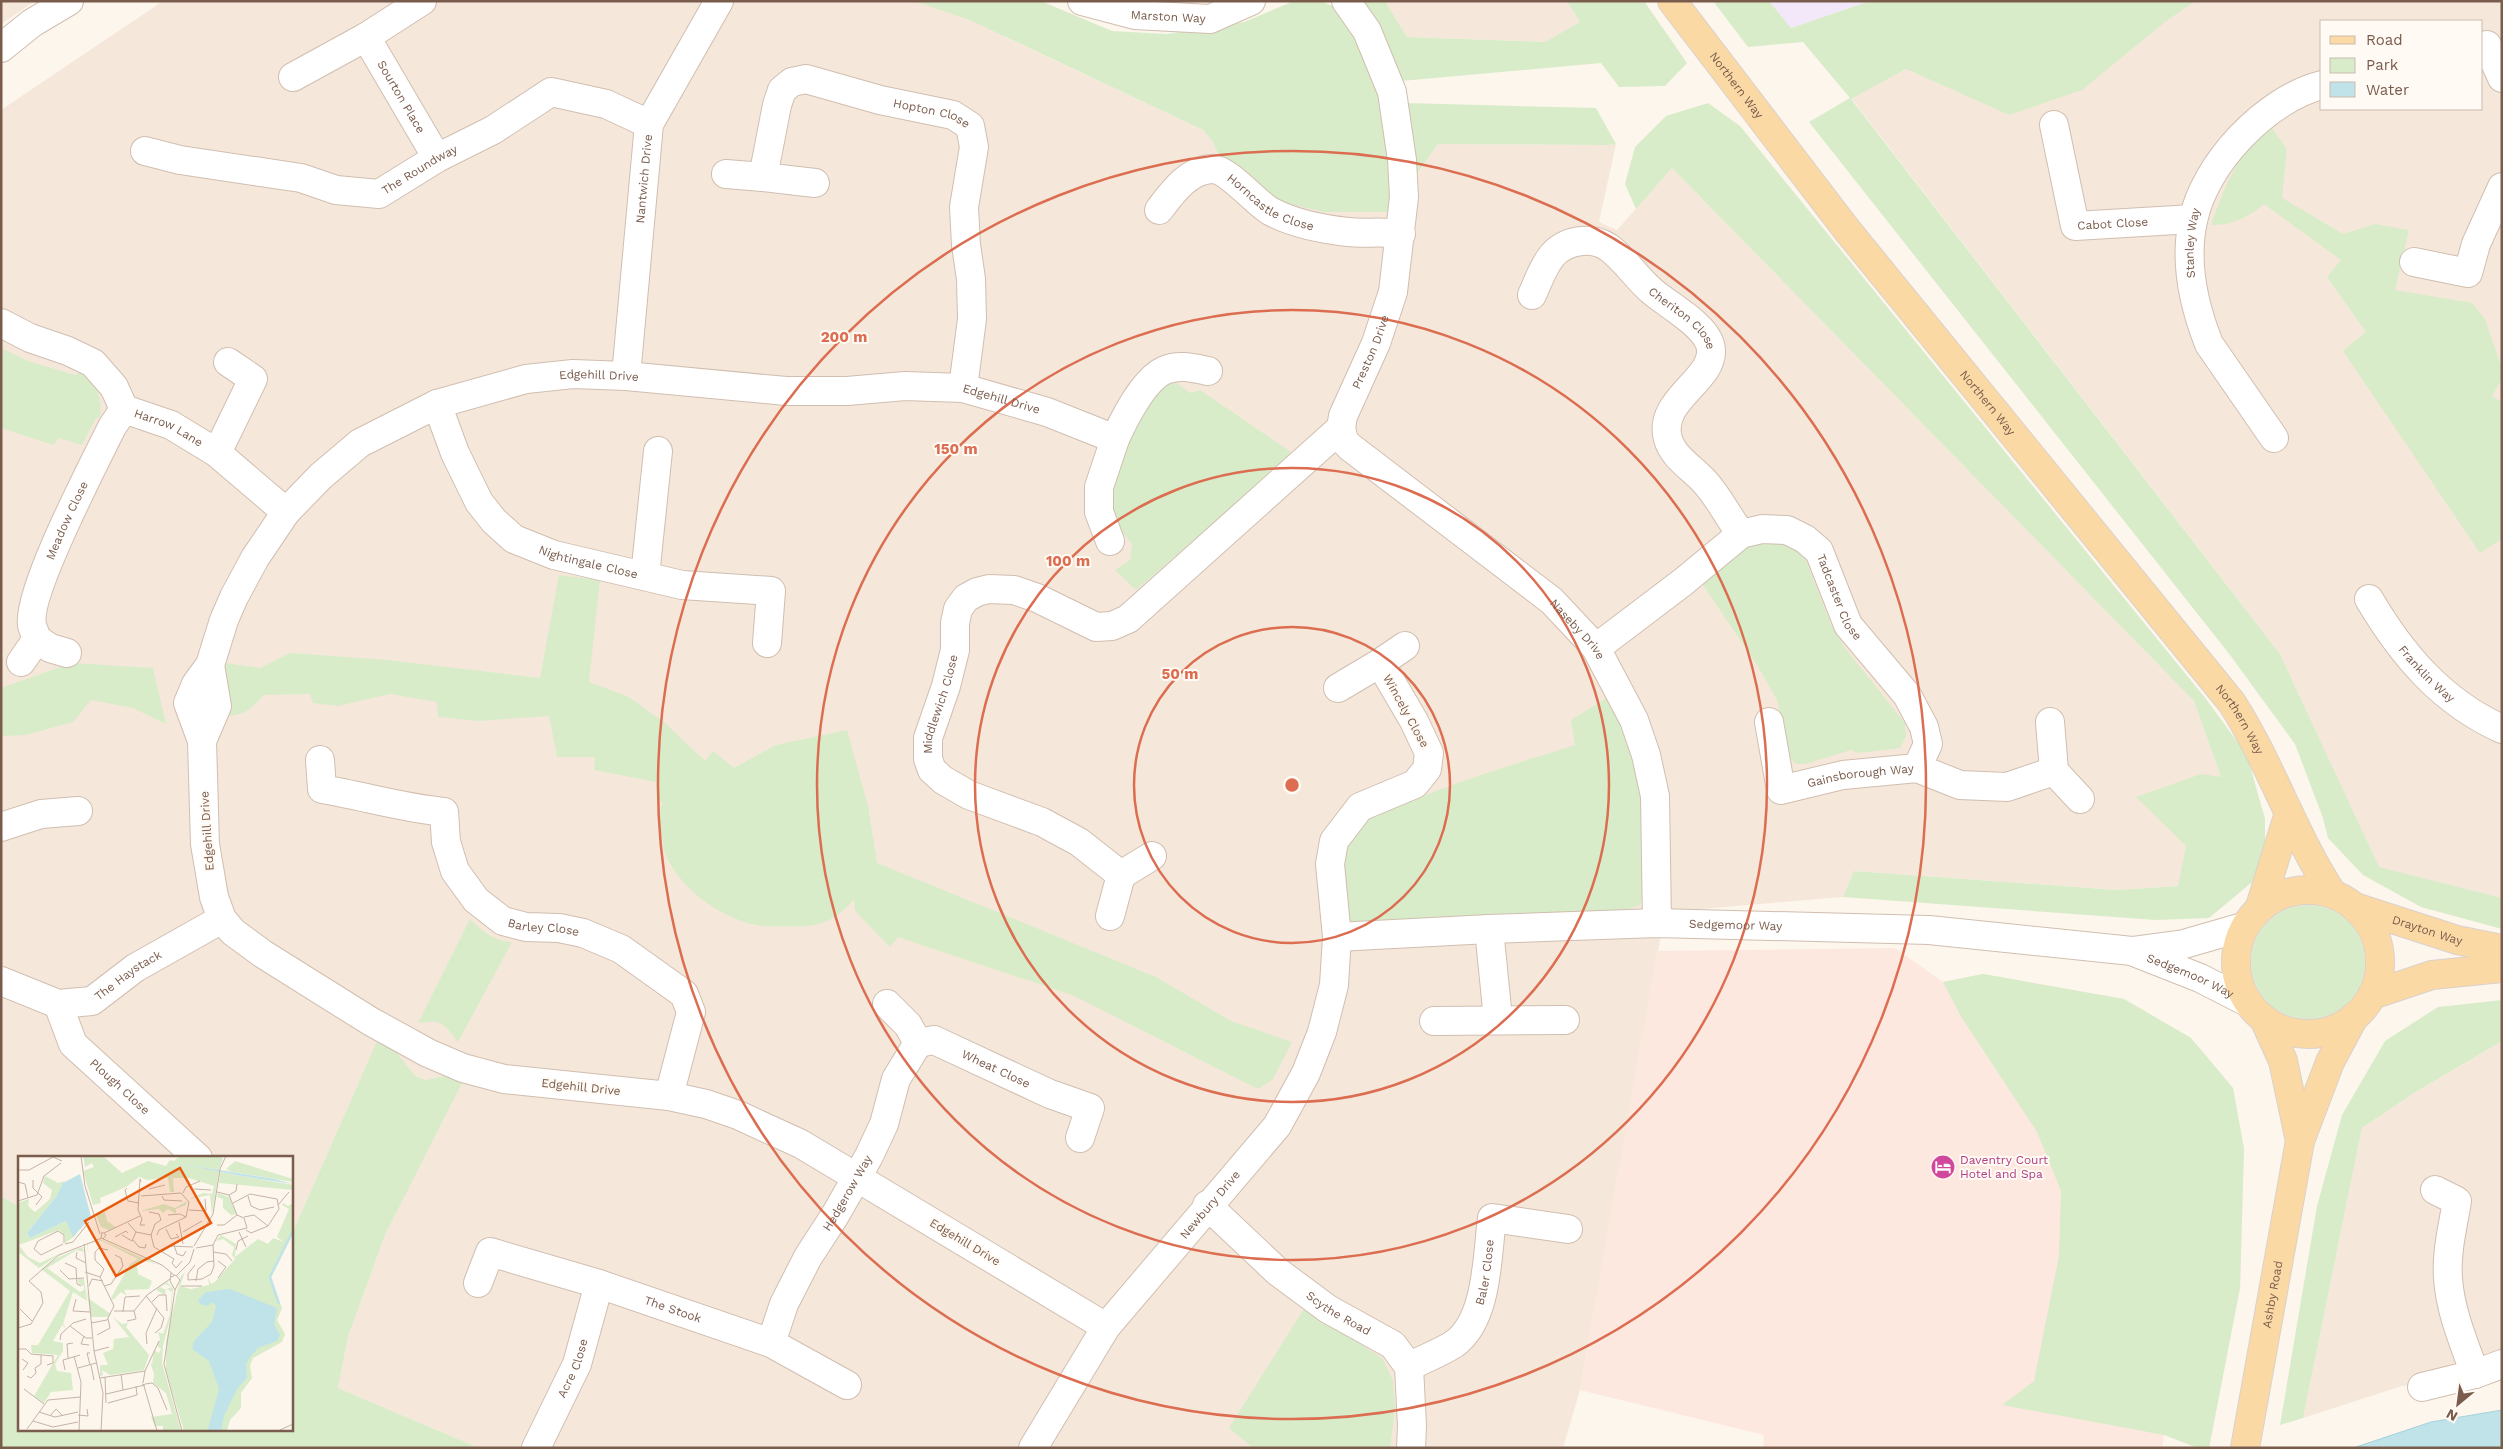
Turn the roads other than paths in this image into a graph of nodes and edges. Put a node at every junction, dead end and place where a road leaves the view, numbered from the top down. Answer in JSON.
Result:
{"nodes":[{"id":1,"x":69,"y":1,"type":"edge"},
{"id":2,"x":422,"y":1,"type":"edge"},
{"id":3,"x":719,"y":1,"type":"edge"},
{"id":4,"x":1082,"y":1,"type":"edge"},
{"id":5,"x":1251,"y":1,"type":"edge"},
{"id":6,"x":1346,"y":1,"type":"edge"},
{"id":7,"x":1672,"y":1,"type":"edge"},
{"id":8,"x":366,"y":37,"type":"junction"},
{"id":9,"x":2490,"y":43,"type":"edge"},
{"id":10,"x":1,"y":48,"type":"edge"},
{"id":11,"x":294,"y":77,"type":"dead end"},
{"id":12,"x":2502,"y":78,"type":"edge"},
{"id":13,"x":2320,"y":86,"type":"edge"},
{"id":14,"x":649,"y":124,"type":"junction"},
{"id":15,"x":2054,"y":125,"type":"dead end"},
{"id":16,"x":138,"y":150,"type":"dead end"},
{"id":17,"x":437,"y":158,"type":"junction"},
{"id":18,"x":726,"y":174,"type":"dead end"},
{"id":19,"x":763,"y":178,"type":"junction"},
{"id":20,"x":815,"y":183,"type":"dead end"},
{"id":21,"x":2502,"y":186,"type":"edge"},
{"id":22,"x":1159,"y":210,"type":"dead end"},
{"id":23,"x":2193,"y":219,"type":"junction"},
{"id":24,"x":1401,"y":234,"type":"junction"},
{"id":25,"x":2414,"y":262,"type":"dead end"},
{"id":26,"x":1532,"y":295,"type":"dead end"},
{"id":27,"x":1,"y":323,"type":"edge"},
{"id":28,"x":228,"y":362,"type":"dead end"},
{"id":29,"x":1208,"y":371,"type":"dead end"},
{"id":30,"x":626,"y":376,"type":"junction"},
{"id":31,"x":963,"y":388,"type":"junction"},
{"id":32,"x":437,"y":404,"type":"junction"},
{"id":33,"x":124,"y":409,"type":"junction"},
{"id":34,"x":1341,"y":428,"type":"junction"},
{"id":35,"x":2274,"y":438,"type":"dead end"},
{"id":36,"x":1115,"y":439,"type":"junction"},
{"id":37,"x":658,"y":451,"type":"dead end"},
{"id":38,"x":218,"y":453,"type":"junction"},
{"id":39,"x":286,"y":512,"type":"junction"},
{"id":40,"x":1741,"y":534,"type":"junction"},
{"id":41,"x":1110,"y":541,"type":"dead end"},
{"id":42,"x":645,"y":576,"type":"junction"},
{"id":43,"x":2369,"y":599,"type":"dead end"},
{"id":44,"x":37,"y":639,"type":"junction"},
{"id":45,"x":768,"y":642,"type":"dead end"},
{"id":46,"x":1405,"y":646,"type":"dead end"},
{"id":47,"x":1596,"y":648,"type":"junction"},
{"id":48,"x":67,"y":653,"type":"dead end"},
{"id":49,"x":21,"y":662,"type":"dead end"},
{"id":50,"x":1380,"y":663,"type":"junction"},
{"id":51,"x":1338,"y":688,"type":"dead end"},
{"id":52,"x":1769,"y":722,"type":"dead end"},
{"id":53,"x":2050,"y":722,"type":"dead end"},
{"id":54,"x":2502,"y":729,"type":"edge"},
{"id":55,"x":320,"y":760,"type":"dead end"},
{"id":56,"x":1917,"y":768,"type":"junction"},
{"id":57,"x":2054,"y":770,"type":"junction"},
{"id":58,"x":2080,"y":799,"type":"dead end"},
{"id":59,"x":78,"y":811,"type":"dead end"},
{"id":60,"x":2289,"y":813,"type":"junction"},
{"id":61,"x":1,"y":827,"type":"edge"},
{"id":62,"x":1152,"y":856,"type":"dead end"},
{"id":63,"x":1120,"y":875,"type":"junction"},
{"id":64,"x":2332,"y":893,"type":"junction"},
{"id":65,"x":2355,"y":907,"type":"junction"},
{"id":66,"x":1110,"y":916,"type":"dead end"},
{"id":67,"x":2251,"y":917,"type":"junction"},
{"id":68,"x":222,"y":919,"type":"junction"},
{"id":69,"x":1658,"y":923,"type":"junction"},
{"id":70,"x":1488,"y":929,"type":"junction"},
{"id":71,"x":1337,"y":937,"type":"junction"},
{"id":72,"x":2502,"y":949,"type":"edge"},
{"id":73,"x":2132,"y":951,"type":"junction"},
{"id":74,"x":2502,"y":968,"type":"edge"},
{"id":75,"x":1,"y":982,"type":"edge"},
{"id":76,"x":2372,"y":995,"type":"junction"},
{"id":77,"x":2247,"y":1002,"type":"junction"},
{"id":78,"x":58,"y":1004,"type":"junction"},
{"id":79,"x":887,"y":1004,"type":"dead end"},
{"id":80,"x":2354,"y":1017,"type":"junction"},
{"id":81,"x":1498,"y":1019,"type":"junction"},
{"id":82,"x":1564,"y":1020,"type":"dead end"},
{"id":83,"x":1434,"y":1021,"type":"dead end"},
{"id":84,"x":2266,"y":1021,"type":"junction"},
{"id":85,"x":918,"y":1043,"type":"junction"},
{"id":86,"x":669,"y":1096,"type":"junction"},
{"id":87,"x":1080,"y":1138,"type":"dead end"},
{"id":88,"x":2300,"y":1141,"type":"junction"},
{"id":89,"x":196,"y":1156,"type":"edge"},
{"id":90,"x":858,"y":1178,"type":"junction"},
{"id":91,"x":2436,"y":1190,"type":"dead end"},
{"id":92,"x":1207,"y":1205,"type":"junction"},
{"id":93,"x":1568,"y":1229,"type":"dead end"},
{"id":94,"x":478,"y":1283,"type":"dead end"},
{"id":95,"x":599,"y":1284,"type":"junction"},
{"id":96,"x":1106,"y":1327,"type":"junction"},
{"id":97,"x":771,"y":1343,"type":"junction"},
{"id":98,"x":2502,"y":1364,"type":"edge"},
{"id":99,"x":1409,"y":1367,"type":"junction"},
{"id":100,"x":2475,"y":1374,"type":"junction"},
{"id":101,"x":847,"y":1385,"type":"dead end"},
{"id":102,"x":2422,"y":1387,"type":"dead end"},
{"id":103,"x":536,"y":1448,"type":"edge"},
{"id":104,"x":1032,"y":1448,"type":"edge"},
{"id":105,"x":1411,"y":1448,"type":"edge"},
{"id":106,"x":2245,"y":1448,"type":"edge"}],
"edges":[{"from":1,"to":10,"type":"street"},
{"from":2,"to":8,"type":"street"},
{"from":3,"to":14,"type":"street","name":"Nantwich Drive"},
{"from":4,"to":5,"type":"street","name":"Marston Way"},
{"from":6,"to":24,"type":"street","name":"Preston Drive"},
{"from":7,"to":60,"type":"main road","name":"Northern Way"},
{"from":8,"to":11,"type":"street"},
{"from":8,"to":17,"type":"street","name":"Sourton Place"},
{"from":9,"to":12,"type":"street"},
{"from":13,"to":23,"type":"street","name":"Stanley Way"},
{"from":14,"to":17,"type":"street","name":"The Roundway"},
{"from":14,"to":30,"type":"street","name":"Nantwich Drive"},
{"from":15,"to":23,"type":"street","name":"Cabot Close"},
{"from":16,"to":17,"type":"street","name":"The Roundway"},
{"from":18,"to":19,"type":"street"},
{"from":19,"to":20,"type":"street"},
{"from":19,"to":31,"type":"street","name":"Hopton Close"},
{"from":21,"to":25,"type":"street"},
{"from":22,"to":24,"type":"street","name":"Horncastle Close"},
{"from":23,"to":35,"type":"street","name":"Stanley Way"},
{"from":24,"to":34,"type":"street","name":"Preston Drive"},
{"from":26,"to":40,"type":"street","name":"Cheriton Close"},
{"from":27,"to":33,"type":"street","name":"Harrow Lane"},
{"from":28,"to":38,"type":"street"},
{"from":29,"to":36,"type":"street"},
{"from":30,"to":31,"type":"street","name":"Edgehill Drive"},
{"from":30,"to":32,"type":"street","name":"Edgehill Drive"},
{"from":31,"to":36,"type":"street","name":"Edgehill Drive"},
{"from":32,"to":39,"type":"street","name":"Edgehill Drive"},
{"from":32,"to":42,"type":"street","name":"Nightingale Close"},
{"from":33,"to":38,"type":"street","name":"Harrow Lane"},
{"from":33,"to":44,"type":"street","name":"Meadow Close"},
{"from":34,"to":47,"type":"street","name":"Naseby Drive"},
{"from":34,"to":63,"type":"street","name":"Middlewich Close"},
{"from":36,"to":41,"type":"street"},
{"from":37,"to":42,"type":"street"},
{"from":38,"to":39,"type":"street","name":"Harrow Lane"},
{"from":39,"to":68,"type":"street","name":"Edgehill Drive"},
{"from":40,"to":47,"type":"street","name":"Tadcaster Close"},
{"from":40,"to":56,"type":"street","name":"Tadcaster Close"},
{"from":42,"to":45,"type":"street","name":"Nightingale Close"},
{"from":43,"to":54,"type":"street","name":"Franklin Way"},
{"from":44,"to":48,"type":"street"},
{"from":44,"to":49,"type":"street"},
{"from":46,"to":50,"type":"street"},
{"from":47,"to":69,"type":"street","name":"Naseby Drive"},
{"from":50,"to":51,"type":"street","name":"Wincely Close"},
{"from":50,"to":71,"type":"street","name":"Wincely Close"},
{"from":52,"to":56,"type":"street","name":"Gainsborough Way"},
{"from":53,"to":57,"type":"street"},
{"from":55,"to":86,"type":"street","name":"Barley Close"},
{"from":56,"to":57,"type":"street","name":"Gainsborough Way"},
{"from":57,"to":58,"type":"street"},
{"from":59,"to":61,"type":"street"},
{"from":60,"to":64,"type":"main road","name":"Northern Way"},
{"from":60,"to":67,"type":"main road"},
{"from":62,"to":63,"type":"street"},
{"from":63,"to":66,"type":"street"},
{"from":64,"to":65,"type":"main road"},
{"from":64,"to":67,"type":"main road"},
{"from":65,"to":72,"type":"main road","name":"Drayton Way"},
{"from":65,"to":76,"type":"main road"},
{"from":67,"to":73,"type":"street","name":"Sedgemoor Way"},
{"from":67,"to":77,"type":"main road"},
{"from":68,"to":78,"type":"street","name":"The Haystack"},
{"from":68,"to":86,"type":"street","name":"Edgehill Drive"},
{"from":69,"to":70,"type":"street","name":"Sedgemoor Way"},
{"from":69,"to":73,"type":"street","name":"Sedgemoor Way"},
{"from":70,"to":71,"type":"street","name":"Sedgemoor Way"},
{"from":70,"to":81,"type":"street"},
{"from":71,"to":92,"type":"street","name":"Newbury Drive"},
{"from":73,"to":77,"type":"street","name":"Sedgemoor Way"},
{"from":74,"to":76,"type":"main road"},
{"from":75,"to":78,"type":"street","name":"The Haystack"},
{"from":76,"to":80,"type":"main road"},
{"from":77,"to":84,"type":"main road"},
{"from":78,"to":89,"type":"street","name":"Plough Close"},
{"from":79,"to":85,"type":"street"},
{"from":80,"to":84,"type":"main road"},
{"from":80,"to":88,"type":"main road","name":"Ashby Road"},
{"from":81,"to":82,"type":"street"},
{"from":81,"to":83,"type":"street"},
{"from":84,"to":88,"type":"main road","name":"Ashby Road"},
{"from":85,"to":87,"type":"street","name":"Wheat Close"},
{"from":85,"to":90,"type":"street","name":"Hedgerow Way"},
{"from":86,"to":90,"type":"street","name":"Edgehill Drive"},
{"from":88,"to":106,"type":"main road","name":"Ashby Road"},
{"from":90,"to":96,"type":"street","name":"Edgehill Drive"},
{"from":90,"to":97,"type":"street","name":"Hedgerow Way"},
{"from":91,"to":100,"type":"street"},
{"from":92,"to":96,"type":"street","name":"Newbury Drive"},
{"from":92,"to":99,"type":"street","name":"Scythe Road"},
{"from":93,"to":99,"type":"street","name":"Baler Close"},
{"from":94,"to":95,"type":"street","name":"The Stook"},
{"from":95,"to":97,"type":"street","name":"The Stook"},
{"from":95,"to":103,"type":"street","name":"Acre Close"},
{"from":96,"to":104,"type":"street","name":"Newbury Drive"},
{"from":97,"to":101,"type":"street","name":"The Stook"},
{"from":98,"to":100,"type":"street"},
{"from":99,"to":105,"type":"street"},
{"from":100,"to":102,"type":"street"}]}
